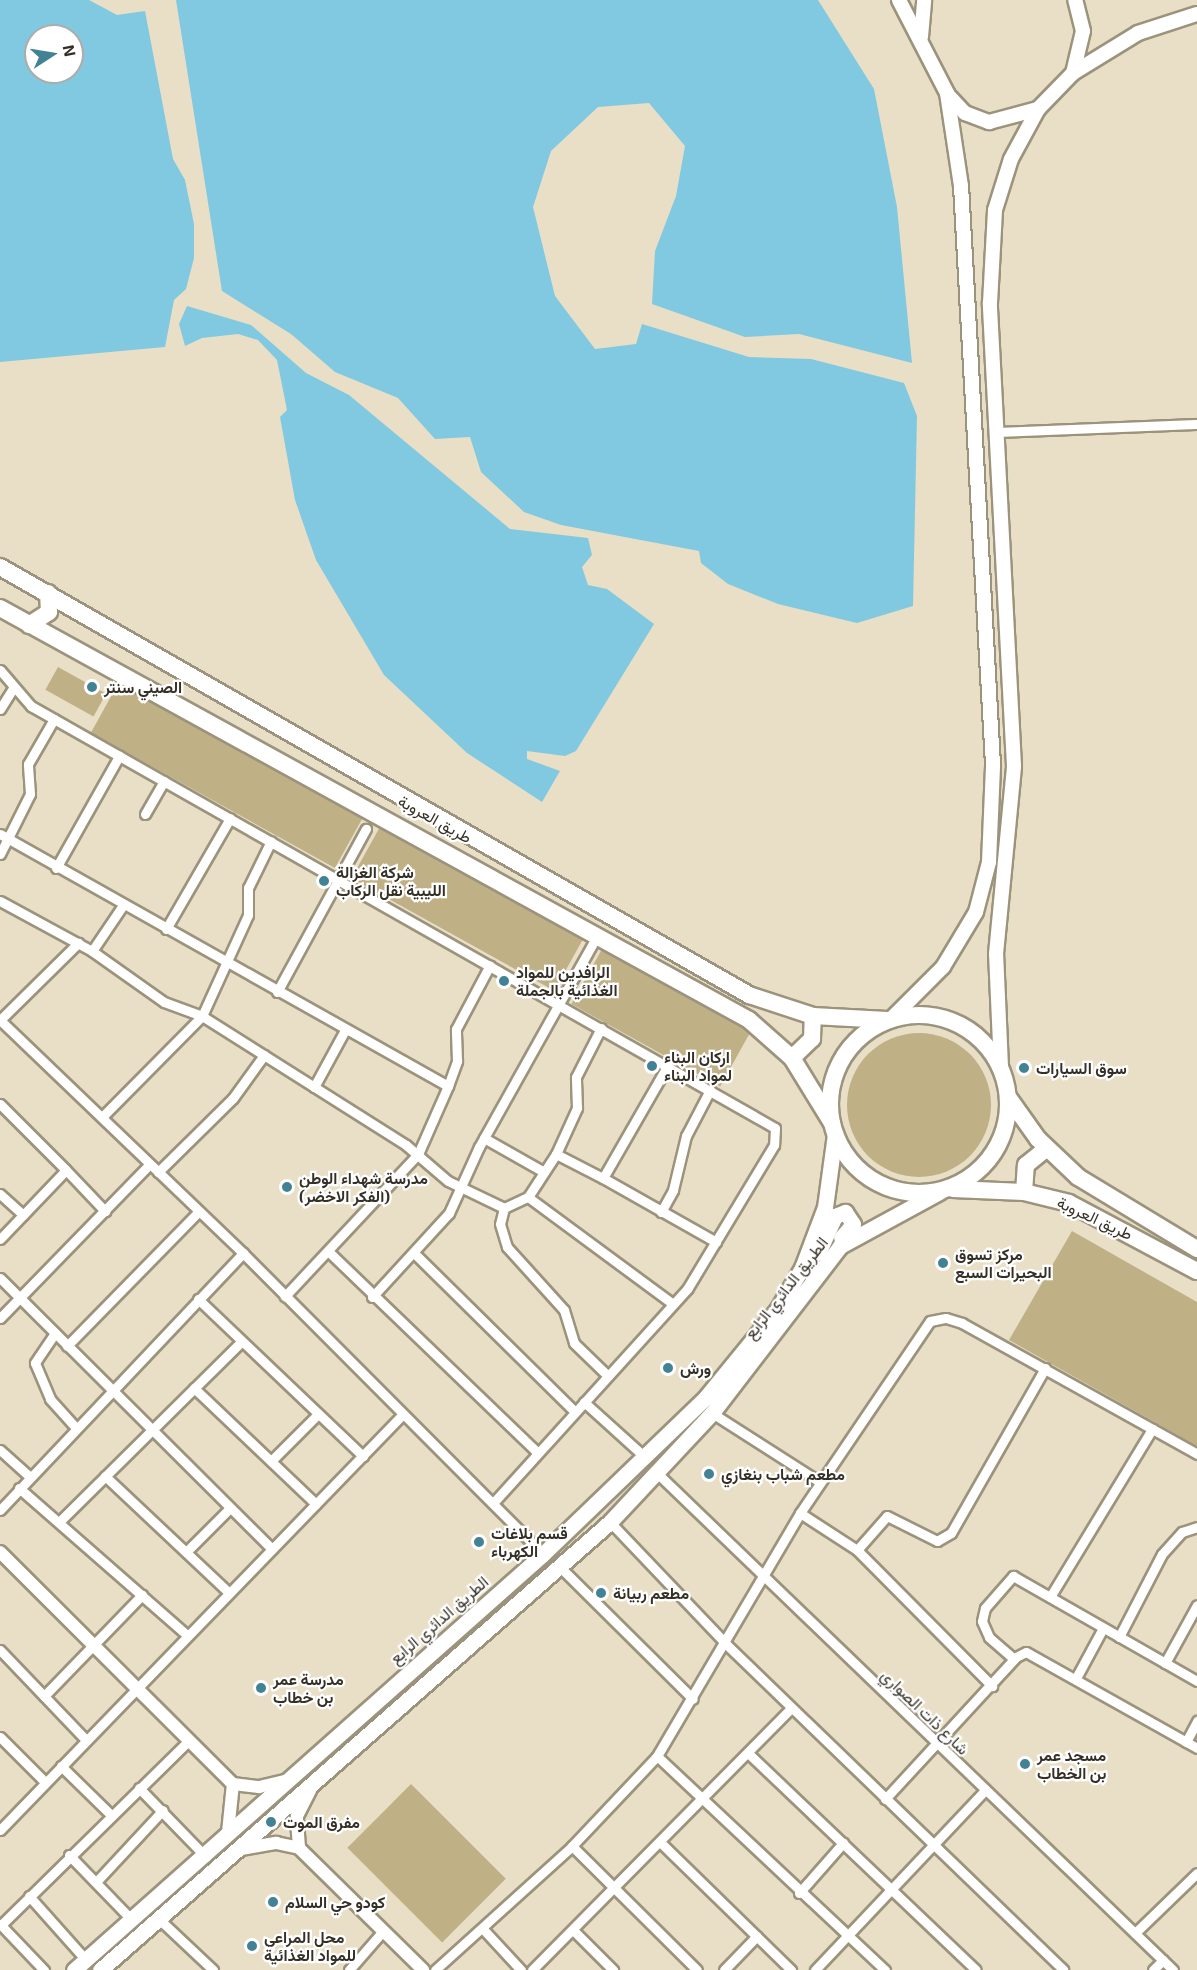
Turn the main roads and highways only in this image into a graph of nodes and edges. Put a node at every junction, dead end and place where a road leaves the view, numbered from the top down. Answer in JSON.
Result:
{"nodes":[{"id":1,"x":899,"y":0,"type":"edge"},
{"id":2,"x":924,"y":0,"type":"edge"},
{"id":3,"x":1075,"y":0,"type":"edge"},
{"id":4,"x":1197,"y":14,"type":"edge"},
{"id":5,"x":921,"y":40,"type":"junction"},
{"id":6,"x":1073,"y":72,"type":"junction"},
{"id":7,"x":947,"y":93,"type":"junction"},
{"id":8,"x":1038,"y":109,"type":"junction"},
{"id":9,"x":0,"y":567,"type":"edge"},
{"id":10,"x":48,"y":593,"type":"junction"},
{"id":11,"x":0,"y":608,"type":"edge"},
{"id":12,"x":29,"y":626,"type":"junction"},
{"id":13,"x":813,"y":1016,"type":"junction"},
{"id":14,"x":890,"y":1019,"type":"junction"},
{"id":15,"x":792,"y":1058,"type":"junction"},
{"id":16,"x":1001,"y":1067,"type":"junction"},
{"id":17,"x":1008,"y":1097,"type":"junction"},
{"id":18,"x":834,"y":1128,"type":"junction"},
{"id":19,"x":1046,"y":1149,"type":"junction"},
{"id":20,"x":944,"y":1190,"type":"junction"},
{"id":21,"x":1024,"y":1191,"type":"junction"},
{"id":22,"x":1197,"y":1249,"type":"edge"},
{"id":23,"x":828,"y":1258,"type":"junction"},
{"id":24,"x":1197,"y":1271,"type":"edge"},
{"id":25,"x":795,"y":1282,"type":"junction"},
{"id":26,"x":74,"y":1970,"type":"edge"},
{"id":27,"x":100,"y":1970,"type":"edge"}],
"edges":[{"from":1,"to":5,"type":"main road"},
{"from":2,"to":5,"type":"main road"},
{"from":3,"to":6,"type":"main road"},
{"from":4,"to":6,"type":"main road"},
{"from":5,"to":7,"type":"main road"},
{"from":6,"to":8,"type":"main road"},
{"from":7,"to":8,"type":"main road"},
{"from":7,"to":14,"type":"main road"},
{"from":8,"to":16,"type":"main road"},
{"from":9,"to":10,"type":"highway","name":"طريق العروبة"},
{"from":10,"to":12,"type":"highway"},
{"from":10,"to":13,"type":"highway","name":"طريق العروبة"},
{"from":11,"to":12,"type":"highway","name":"طريق العروبة"},
{"from":12,"to":15,"type":"highway","name":"طريق العروبة"},
{"from":13,"to":14,"type":"highway","name":"طريق العروبة"},
{"from":13,"to":15,"type":"highway"},
{"from":14,"to":16,"type":"highway"},
{"from":14,"to":18,"type":"highway"},
{"from":15,"to":18,"type":"highway","name":"طريق العروبة"},
{"from":16,"to":17,"type":"highway"},
{"from":17,"to":19,"type":"highway","name":"طريق العروبة"},
{"from":17,"to":20,"type":"highway"},
{"from":18,"to":20,"type":"highway"},
{"from":18,"to":25,"type":"main road","name":"الطريق الدائري الرابع"},
{"from":19,"to":21,"type":"highway"},
{"from":19,"to":22,"type":"highway","name":"طريق العروبة"},
{"from":20,"to":21,"type":"highway","name":"طريق العروبة"},
{"from":20,"to":23,"type":"main road","name":"الطريق الدائري الرابع"},
{"from":21,"to":24,"type":"highway","name":"طريق العروبة"},
{"from":23,"to":25,"type":"main road"},
{"from":23,"to":27,"type":"main road","name":"الطريق الدائري الرابع"},
{"from":25,"to":26,"type":"main road","name":"الطريق الدائري الرابع"}]}
